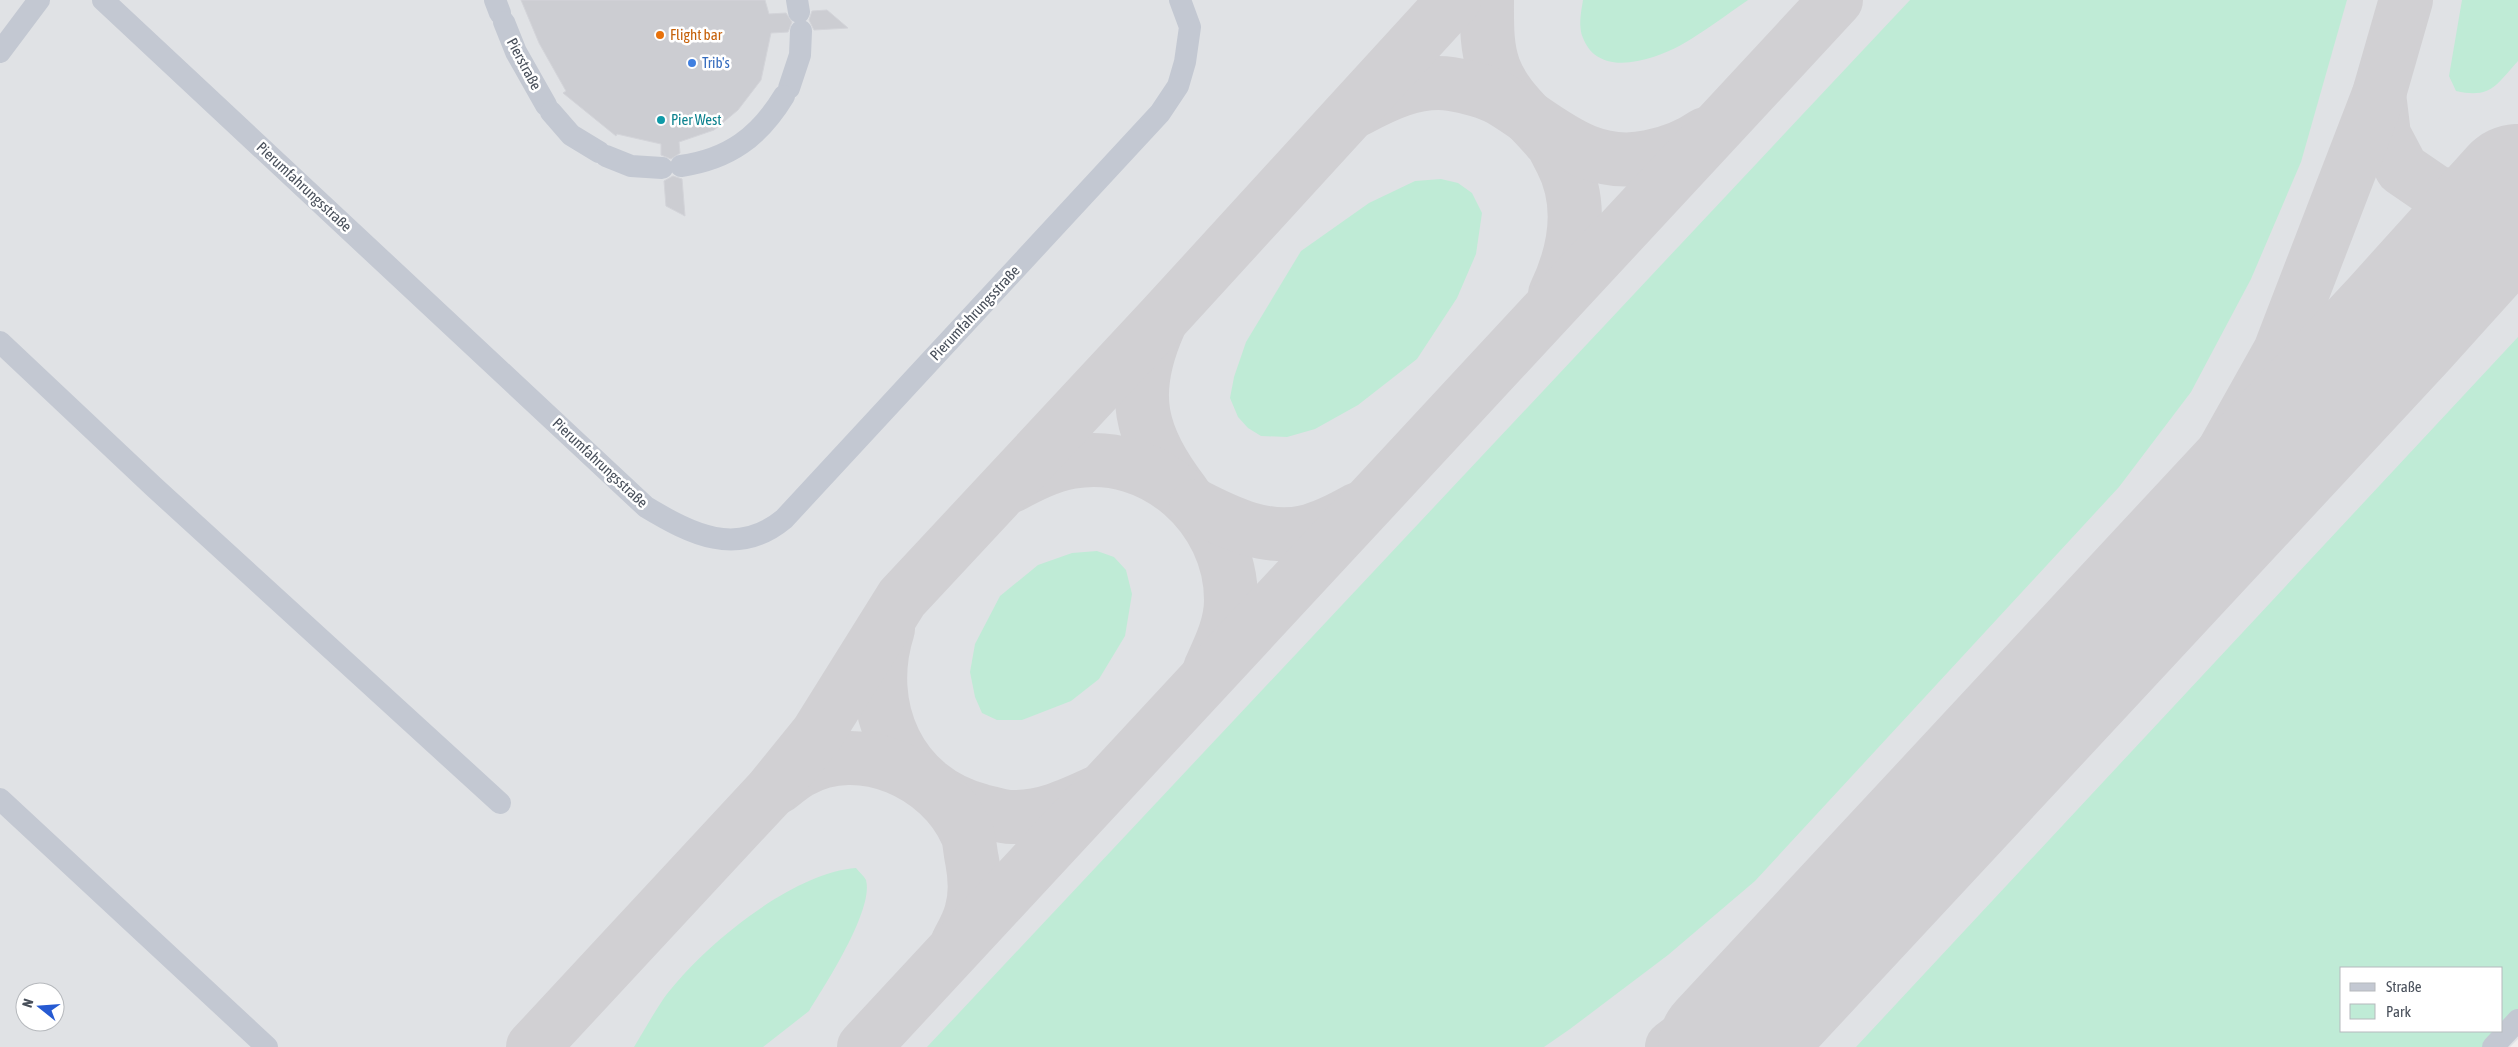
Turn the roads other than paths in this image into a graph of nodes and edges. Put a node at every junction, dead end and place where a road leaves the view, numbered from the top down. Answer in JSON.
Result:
{"nodes":[{"id":1,"x":39,"y":0,"type":"edge"},
{"id":2,"x":103,"y":0,"type":"edge"},
{"id":3,"x":1180,"y":0,"type":"edge"},
{"id":4,"x":500,"y":12,"type":"edge"},
{"id":5,"x":799,"y":14,"type":"edge"},
{"id":6,"x":0,"y":52,"type":"edge"},
{"id":7,"x":0,"y":342,"type":"edge"},
{"id":8,"x":0,"y":799,"type":"edge"},
{"id":9,"x":500,"y":803,"type":"dead end"},
{"id":10,"x":2518,"y":1020,"type":"edge"},
{"id":11,"x":267,"y":1047,"type":"edge"},
{"id":12,"x":2493,"y":1047,"type":"edge"}],
"edges":[{"from":1,"to":6,"type":"lane"},
{"from":2,"to":3,"type":"lane","name":"Pierumfahrungsstraße"},
{"from":4,"to":5,"type":"lane","name":"Pierstraße"},
{"from":7,"to":9,"type":"lane"},
{"from":8,"to":11,"type":"lane"},
{"from":10,"to":12,"type":"lane"}]}
